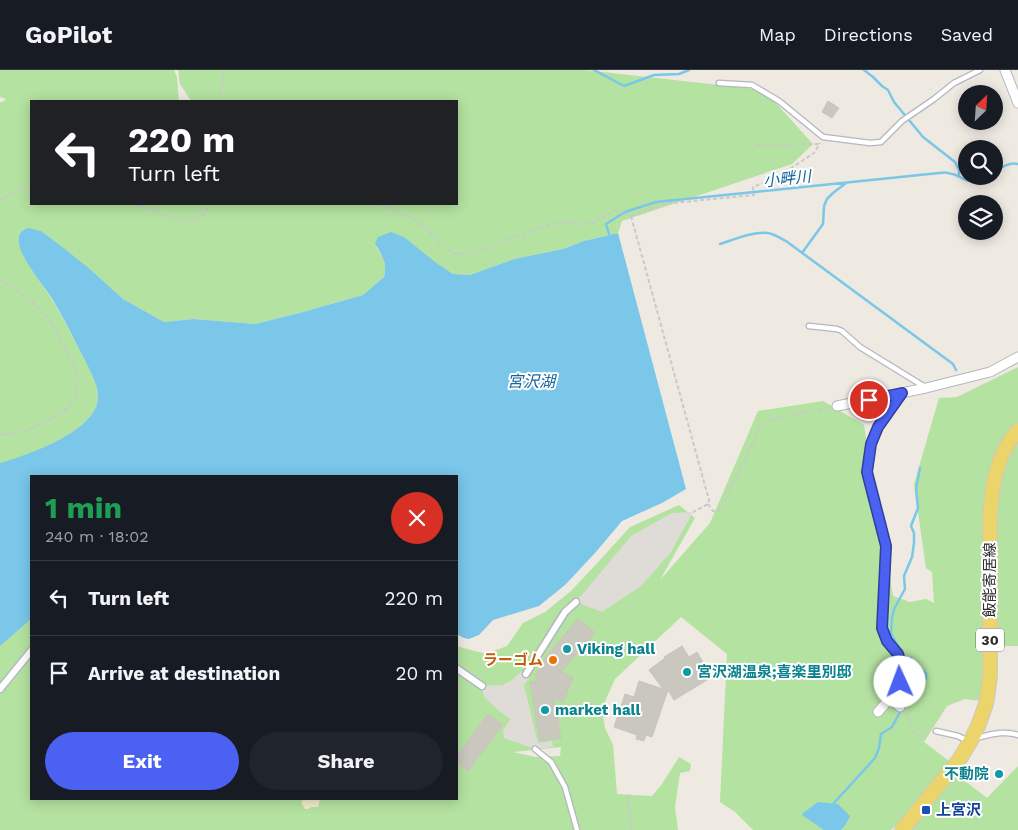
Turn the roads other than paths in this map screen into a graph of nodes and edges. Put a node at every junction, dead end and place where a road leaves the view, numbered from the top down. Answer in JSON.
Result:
{"nodes":[{"id":1,"x":980,"y":70,"type":"edge"},
{"id":2,"x":1005,"y":70,"type":"edge"},
{"id":3,"x":719,"y":83,"type":"dead end"},
{"id":4,"x":1018,"y":103,"type":"edge"},
{"id":5,"x":809,"y":326,"type":"dead end"},
{"id":6,"x":1018,"y":357,"type":"edge"},
{"id":7,"x":926,"y":388,"type":"junction"},
{"id":8,"x":902,"y":393,"type":"junction"},
{"id":9,"x":837,"y":406,"type":"road end"},
{"id":10,"x":1018,"y":430,"type":"edge"},
{"id":11,"x":576,"y":602,"type":"dead end"},
{"id":12,"x":30,"y":652,"type":"edge"},
{"id":13,"x":458,"y":669,"type":"edge"},
{"id":14,"x":526,"y":674,"type":"dead end"},
{"id":15,"x":482,"y":686,"type":"dead end"},
{"id":16,"x":0,"y":689,"type":"edge"},
{"id":17,"x":890,"y":698,"type":"junction"},
{"id":18,"x":900,"y":707,"type":"road end"},
{"id":19,"x":878,"y":712,"type":"dead end"},
{"id":20,"x":936,"y":730,"type":"road end"},
{"id":21,"x":1018,"y":735,"type":"edge"},
{"id":22,"x":971,"y":740,"type":"junction"},
{"id":23,"x":535,"y":749,"type":"dead end"},
{"id":24,"x":577,"y":830,"type":"edge"},
{"id":25,"x":902,"y":830,"type":"edge"}],
"edges":[{"from":1,"to":3,"type":"lane"},
{"from":2,"to":4,"type":"street"},
{"from":5,"to":7,"type":"lane"},
{"from":6,"to":7,"type":"street"},
{"from":7,"to":8,"type":"street"},
{"from":8,"to":9,"type":"street"},
{"from":8,"to":17,"type":"street"},
{"from":10,"to":22,"type":"main road","name":"飯能寄居線","number":"30"},
{"from":11,"to":14,"type":"street"},
{"from":12,"to":16,"type":"street"},
{"from":13,"to":15,"type":"street"},
{"from":17,"to":18,"type":"street"},
{"from":17,"to":19,"type":"street"},
{"from":20,"to":22,"type":"lane"},
{"from":21,"to":22,"type":"lane"},
{"from":22,"to":25,"type":"main road","name":"飯能寄居線","number":"30"},
{"from":23,"to":24,"type":"lane"}]}
